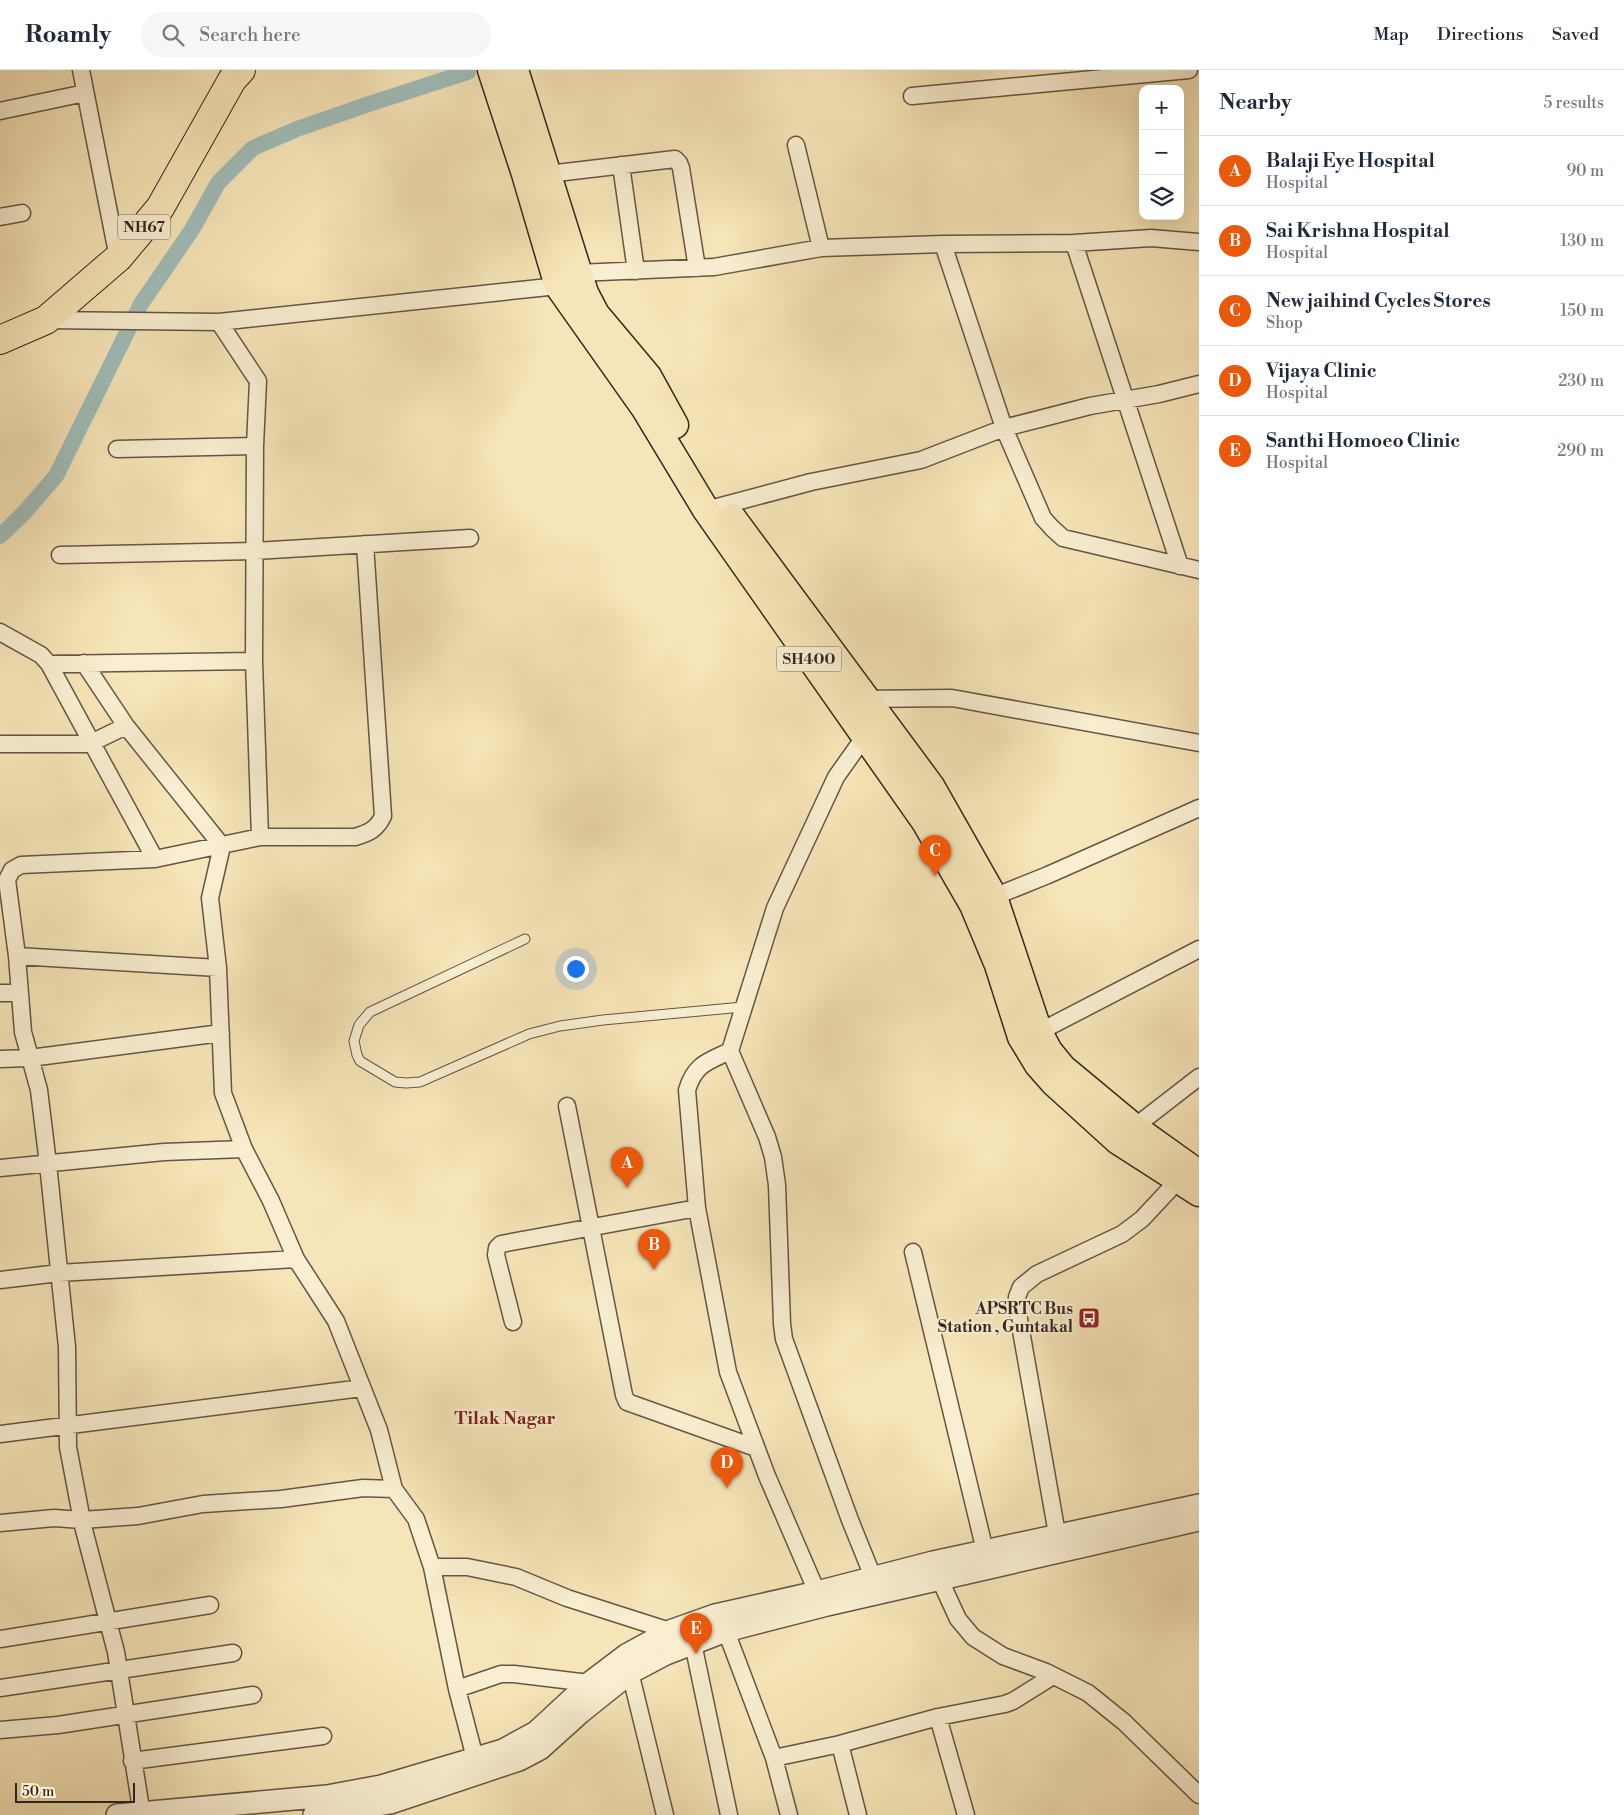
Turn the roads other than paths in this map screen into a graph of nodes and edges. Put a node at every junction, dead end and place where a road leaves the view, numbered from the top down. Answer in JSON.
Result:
{"nodes":[{"id":1,"x":81,"y":70,"type":"edge"},
{"id":2,"x":241,"y":70,"type":"edge"},
{"id":3,"x":491,"y":70,"type":"edge"},
{"id":4,"x":515,"y":70,"type":"edge"},
{"id":5,"x":1189,"y":70,"type":"edge"},
{"id":6,"x":85,"y":93,"type":"junction"},
{"id":7,"x":912,"y":96,"type":"dead end"},
{"id":8,"x":0,"y":111,"type":"edge"},
{"id":9,"x":796,"y":145,"type":"dead end"},
{"id":10,"x":622,"y":165,"type":"junction"},
{"id":11,"x":548,"y":174,"type":"junction"},
{"id":12,"x":22,"y":212,"type":"dead end"},
{"id":13,"x":0,"y":217,"type":"edge"},
{"id":14,"x":1199,"y":242,"type":"edge"},
{"id":15,"x":1074,"y":243,"type":"junction"},
{"id":16,"x":944,"y":244,"type":"junction"},
{"id":17,"x":821,"y":248,"type":"junction"},
{"id":18,"x":118,"y":258,"type":"junction"},
{"id":19,"x":697,"y":268,"type":"junction"},
{"id":20,"x":636,"y":271,"type":"junction"},
{"id":21,"x":568,"y":279,"type":"junction"},
{"id":22,"x":46,"y":320,"type":"junction"},
{"id":23,"x":219,"y":322,"type":"junction"},
{"id":24,"x":0,"y":340,"type":"edge"},
{"id":25,"x":1199,"y":384,"type":"edge"},
{"id":26,"x":1126,"y":400,"type":"junction"},
{"id":27,"x":1004,"y":428,"type":"junction"},
{"id":28,"x":255,"y":446,"type":"junction"},
{"id":29,"x":117,"y":449,"type":"dead end"},
{"id":30,"x":715,"y":507,"type":"junction"},
{"id":31,"x":470,"y":538,"type":"dead end"},
{"id":32,"x":365,"y":544,"type":"junction"},
{"id":33,"x":255,"y":552,"type":"junction"},
{"id":34,"x":60,"y":555,"type":"dead end"},
{"id":35,"x":1180,"y":566,"type":"junction"},
{"id":36,"x":1199,"y":570,"type":"edge"},
{"id":37,"x":0,"y":632,"type":"edge"},
{"id":38,"x":254,"y":661,"type":"junction"},
{"id":39,"x":84,"y":663,"type":"junction"},
{"id":40,"x":49,"y":664,"type":"junction"},
{"id":41,"x":866,"y":698,"type":"junction"},
{"id":42,"x":838,"y":700,"type":"junction"},
{"id":43,"x":126,"y":726,"type":"junction"},
{"id":44,"x":873,"y":729,"type":"junction"},
{"id":45,"x":91,"y":743,"type":"junction"},
{"id":46,"x":1199,"y":743,"type":"edge"},
{"id":47,"x":0,"y":744,"type":"edge"},
{"id":48,"x":1199,"y":808,"type":"edge"},
{"id":49,"x":260,"y":837,"type":"junction"},
{"id":50,"x":222,"y":846,"type":"junction"},
{"id":51,"x":155,"y":859,"type":"junction"},
{"id":52,"x":983,"y":901,"type":"junction"},
{"id":53,"x":526,"y":940,"type":"dead end"},
{"id":54,"x":1199,"y":949,"type":"edge"},
{"id":55,"x":17,"y":956,"type":"junction"},
{"id":56,"x":218,"y":968,"type":"junction"},
{"id":57,"x":0,"y":993,"type":"edge"},
{"id":58,"x":20,"y":993,"type":"junction"},
{"id":59,"x":743,"y":1007,"type":"junction"},
{"id":60,"x":1039,"y":1032,"type":"junction"},
{"id":61,"x":220,"y":1033,"type":"junction"},
{"id":62,"x":730,"y":1051,"type":"junction"},
{"id":63,"x":30,"y":1058,"type":"junction"},
{"id":64,"x":0,"y":1059,"type":"edge"},
{"id":65,"x":1199,"y":1076,"type":"edge"},
{"id":66,"x":567,"y":1106,"type":"dead end"},
{"id":67,"x":1126,"y":1134,"type":"junction"},
{"id":68,"x":244,"y":1149,"type":"junction"},
{"id":69,"x":48,"y":1164,"type":"junction"},
{"id":70,"x":0,"y":1168,"type":"edge"},
{"id":71,"x":1189,"y":1174,"type":"edge"},
{"id":72,"x":1199,"y":1193,"type":"edge"},
{"id":73,"x":698,"y":1208,"type":"junction"},
{"id":74,"x":591,"y":1228,"type":"junction"},
{"id":75,"x":913,"y":1252,"type":"dead end"},
{"id":76,"x":296,"y":1260,"type":"junction"},
{"id":77,"x":59,"y":1273,"type":"junction"},
{"id":78,"x":0,"y":1280,"type":"edge"},
{"id":79,"x":513,"y":1322,"type":"dead end"},
{"id":80,"x":362,"y":1388,"type":"junction"},
{"id":81,"x":68,"y":1426,"type":"junction"},
{"id":82,"x":0,"y":1434,"type":"edge"},
{"id":83,"x":756,"y":1448,"type":"junction"},
{"id":84,"x":394,"y":1489,"type":"junction"},
{"id":85,"x":1199,"y":1505,"type":"edge"},
{"id":86,"x":82,"y":1520,"type":"junction"},
{"id":87,"x":1199,"y":1520,"type":"edge"},
{"id":88,"x":0,"y":1523,"type":"edge"},
{"id":89,"x":1059,"y":1544,"type":"junction"},
{"id":90,"x":985,"y":1551,"type":"junction"},
{"id":91,"x":432,"y":1567,"type":"junction"},
{"id":92,"x":936,"y":1571,"type":"junction"},
{"id":93,"x":873,"y":1577,"type":"junction"},
{"id":94,"x":816,"y":1592,"type":"junction"},
{"id":95,"x":210,"y":1605,"type":"dead end"},
{"id":96,"x":109,"y":1622,"type":"junction"},
{"id":97,"x":726,"y":1631,"type":"junction"},
{"id":98,"x":670,"y":1632,"type":"junction"},
{"id":99,"x":691,"y":1634,"type":"junction"},
{"id":100,"x":0,"y":1639,"type":"edge"},
{"id":101,"x":233,"y":1653,"type":"dead end"},
{"id":102,"x":628,"y":1664,"type":"junction"},
{"id":103,"x":119,"y":1670,"type":"junction"},
{"id":104,"x":1053,"y":1676,"type":"junction"},
{"id":105,"x":588,"y":1683,"type":"junction"},
{"id":106,"x":0,"y":1688,"type":"edge"},
{"id":107,"x":457,"y":1689,"type":"junction"},
{"id":108,"x":253,"y":1695,"type":"dead end"},
{"id":109,"x":125,"y":1714,"type":"junction"},
{"id":110,"x":938,"y":1717,"type":"junction"},
{"id":111,"x":0,"y":1730,"type":"edge"},
{"id":112,"x":323,"y":1736,"type":"dead end"},
{"id":113,"x":840,"y":1744,"type":"junction"},
{"id":114,"x":475,"y":1758,"type":"junction"},
{"id":115,"x":774,"y":1758,"type":"junction"},
{"id":116,"x":132,"y":1761,"type":"junction"},
{"id":117,"x":1199,"y":1795,"type":"edge"},
{"id":118,"x":141,"y":1814,"type":"edge"},
{"id":119,"x":117,"y":1815,"type":"edge"},
{"id":120,"x":314,"y":1815,"type":"edge"},
{"id":121,"x":665,"y":1815,"type":"edge"},
{"id":122,"x":729,"y":1815,"type":"edge"},
{"id":123,"x":788,"y":1815,"type":"edge"},
{"id":124,"x":858,"y":1815,"type":"edge"},
{"id":125,"x":966,"y":1815,"type":"edge"}],
"edges":[{"from":1,"to":6,"type":"street"},
{"from":2,"to":18,"type":"highway","number":"NH67"},
{"from":3,"to":21,"type":"main road","number":"SH400"},
{"from":4,"to":11,"type":"main road","number":"SH400"},
{"from":5,"to":7,"type":"street"},
{"from":6,"to":8,"type":"street"},
{"from":6,"to":18,"type":"street"},
{"from":9,"to":17,"type":"street"},
{"from":10,"to":11,"type":"street"},
{"from":10,"to":19,"type":"street"},
{"from":10,"to":20,"type":"street"},
{"from":11,"to":21,"type":"main road","number":"SH400"},
{"from":12,"to":13,"type":"street"},
{"from":14,"to":15,"type":"street"},
{"from":15,"to":16,"type":"street"},
{"from":15,"to":26,"type":"street"},
{"from":16,"to":17,"type":"street"},
{"from":16,"to":27,"type":"street"},
{"from":17,"to":19,"type":"street"},
{"from":18,"to":22,"type":"highway","number":"NH67"},
{"from":19,"to":20,"type":"street"},
{"from":20,"to":21,"type":"street"},
{"from":21,"to":23,"type":"street"},
{"from":21,"to":30,"type":"main road","number":"SH400"},
{"from":22,"to":23,"type":"street"},
{"from":22,"to":24,"type":"highway","number":"NH67"},
{"from":23,"to":28,"type":"street"},
{"from":25,"to":26,"type":"street"},
{"from":26,"to":27,"type":"street"},
{"from":26,"to":35,"type":"street"},
{"from":27,"to":30,"type":"street"},
{"from":27,"to":35,"type":"street"},
{"from":28,"to":29,"type":"street"},
{"from":28,"to":33,"type":"street"},
{"from":30,"to":41,"type":"main road","number":"SH400"},
{"from":30,"to":42,"type":"main road","number":"SH400"},
{"from":31,"to":32,"type":"street"},
{"from":32,"to":33,"type":"street"},
{"from":32,"to":49,"type":"street"},
{"from":33,"to":34,"type":"street"},
{"from":33,"to":38,"type":"street"},
{"from":35,"to":36,"type":"street"},
{"from":37,"to":40,"type":"street"},
{"from":38,"to":39,"type":"street"},
{"from":38,"to":49,"type":"street"},
{"from":39,"to":40,"type":"street"},
{"from":39,"to":43,"type":"street"},
{"from":40,"to":45,"type":"street"},
{"from":41,"to":42,"type":"street"},
{"from":41,"to":44,"type":"main road","number":"SH400"},
{"from":41,"to":46,"type":"street"},
{"from":42,"to":44,"type":"main road","number":"SH400"},
{"from":43,"to":45,"type":"street"},
{"from":43,"to":50,"type":"street"},
{"from":44,"to":52,"type":"main road","number":"SH400"},
{"from":44,"to":59,"type":"street"},
{"from":45,"to":47,"type":"street"},
{"from":45,"to":51,"type":"street"},
{"from":48,"to":52,"type":"street"},
{"from":49,"to":50,"type":"street"},
{"from":50,"to":51,"type":"street"},
{"from":50,"to":56,"type":"street"},
{"from":51,"to":55,"type":"street"},
{"from":52,"to":60,"type":"main road","number":"SH400"},
{"from":52,"to":67,"type":"main road","number":"SH400"},
{"from":53,"to":59,"type":"lane"},
{"from":54,"to":60,"type":"street"},
{"from":55,"to":56,"type":"street"},
{"from":55,"to":58,"type":"street"},
{"from":56,"to":61,"type":"street"},
{"from":57,"to":58,"type":"street"},
{"from":58,"to":63,"type":"street"},
{"from":59,"to":62,"type":"street"},
{"from":60,"to":67,"type":"main road","number":"SH400"},
{"from":61,"to":63,"type":"street"},
{"from":61,"to":68,"type":"street"},
{"from":62,"to":73,"type":"street"},
{"from":62,"to":93,"type":"street"},
{"from":63,"to":64,"type":"street"},
{"from":63,"to":69,"type":"street"},
{"from":65,"to":67,"type":"street"},
{"from":66,"to":74,"type":"street"},
{"from":67,"to":71,"type":"main road","number":"SH400"},
{"from":68,"to":69,"type":"street"},
{"from":68,"to":76,"type":"street"},
{"from":69,"to":70,"type":"street"},
{"from":69,"to":77,"type":"street"},
{"from":71,"to":72,"type":"main road","number":"SH400"},
{"from":71,"to":89,"type":"street"},
{"from":73,"to":74,"type":"street"},
{"from":73,"to":83,"type":"street"},
{"from":74,"to":79,"type":"street"},
{"from":74,"to":83,"type":"street"},
{"from":75,"to":90,"type":"street"},
{"from":76,"to":77,"type":"street"},
{"from":76,"to":80,"type":"street"},
{"from":77,"to":78,"type":"street"},
{"from":77,"to":81,"type":"street"},
{"from":80,"to":81,"type":"street"},
{"from":80,"to":84,"type":"street"},
{"from":81,"to":82,"type":"street"},
{"from":81,"to":86,"type":"street"},
{"from":83,"to":94,"type":"street"},
{"from":84,"to":86,"type":"street"},
{"from":84,"to":91,"type":"street"},
{"from":85,"to":89,"type":"street"},
{"from":86,"to":88,"type":"street"},
{"from":86,"to":96,"type":"street"},
{"from":87,"to":89,"type":"street"},
{"from":89,"to":90,"type":"street"},
{"from":89,"to":92,"type":"street"},
{"from":90,"to":92,"type":"street"},
{"from":91,"to":98,"type":"street"},
{"from":91,"to":107,"type":"street"},
{"from":92,"to":93,"type":"street"},
{"from":92,"to":97,"type":"street"},
{"from":92,"to":104,"type":"street"},
{"from":93,"to":94,"type":"street"},
{"from":94,"to":99,"type":"street"},
{"from":95,"to":96,"type":"street"},
{"from":96,"to":100,"type":"street"},
{"from":96,"to":103,"type":"street"},
{"from":97,"to":99,"type":"street"},
{"from":97,"to":115,"type":"street"},
{"from":98,"to":99,"type":"street"},
{"from":98,"to":102,"type":"street"},
{"from":99,"to":102,"type":"street"},
{"from":99,"to":122,"type":"street"},
{"from":101,"to":103,"type":"street"},
{"from":102,"to":105,"type":"street"},
{"from":102,"to":120,"type":"street"},
{"from":102,"to":121,"type":"street"},
{"from":103,"to":106,"type":"street"},
{"from":103,"to":109,"type":"street"},
{"from":104,"to":110,"type":"street"},
{"from":104,"to":117,"type":"street"},
{"from":105,"to":107,"type":"street"},
{"from":105,"to":114,"type":"street"},
{"from":107,"to":114,"type":"street"},
{"from":108,"to":109,"type":"street"},
{"from":109,"to":111,"type":"street"},
{"from":109,"to":116,"type":"street"},
{"from":110,"to":113,"type":"street"},
{"from":110,"to":125,"type":"street"},
{"from":112,"to":116,"type":"street"},
{"from":113,"to":115,"type":"street"},
{"from":113,"to":124,"type":"street"},
{"from":114,"to":118,"type":"street"},
{"from":115,"to":123,"type":"street"},
{"from":116,"to":118,"type":"street"},
{"from":118,"to":119,"type":"street"}]}
